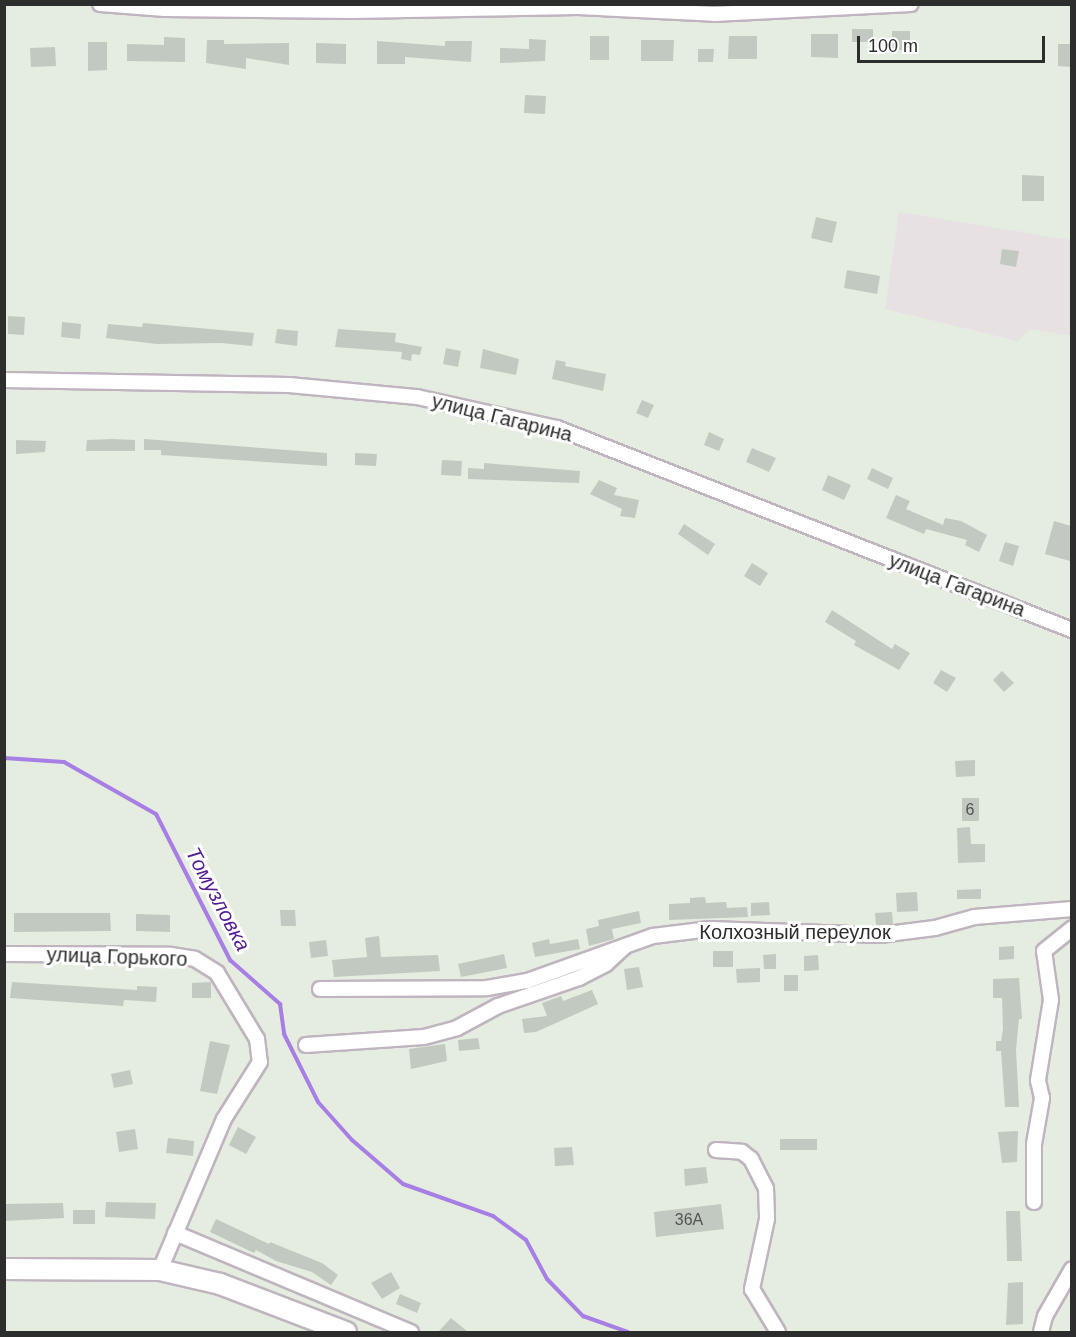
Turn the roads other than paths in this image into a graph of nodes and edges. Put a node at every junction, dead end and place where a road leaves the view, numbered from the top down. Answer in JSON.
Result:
{"nodes":[{"id":1,"x":100,"y":4,"type":"edge"},
{"id":2,"x":911,"y":4,"type":"edge"},
{"id":3,"x":352,"y":8,"type":"edge"},
{"id":4,"x":4,"y":380,"type":"edge"},
{"id":5,"x":1071,"y":630,"type":"edge"},
{"id":6,"x":1071,"y":909,"type":"edge"},
{"id":7,"x":1071,"y":928,"type":"edge"},
{"id":8,"x":626,"y":944,"type":"junction"},
{"id":9,"x":4,"y":954,"type":"edge"},
{"id":10,"x":320,"y":989,"type":"dead end"},
{"id":11,"x":306,"y":1045,"type":"dead end"},
{"id":12,"x":716,"y":1150,"type":"dead end"},
{"id":13,"x":1034,"y":1202,"type":"dead end"},
{"id":14,"x":175,"y":1233,"type":"junction"},
{"id":15,"x":4,"y":1269,"type":"edge"},
{"id":16,"x":1071,"y":1269,"type":"edge"},
{"id":17,"x":160,"y":1270,"type":"junction"},
{"id":18,"x":346,"y":1332,"type":"edge"},
{"id":19,"x":411,"y":1332,"type":"edge"},
{"id":20,"x":778,"y":1332,"type":"edge"},
{"id":21,"x":1041,"y":1332,"type":"edge"}],
"edges":[{"from":1,"to":3,"type":"street"},
{"from":2,"to":3,"type":"street"},
{"from":4,"to":5,"type":"street","name":"улица Гагарина"},
{"from":6,"to":8,"type":"street","name":"Колхозный переулок"},
{"from":7,"to":13,"type":"street"},
{"from":8,"to":10,"type":"street","name":"Колхозный переулок"},
{"from":8,"to":11,"type":"street","name":"Колхозный переулок"},
{"from":9,"to":14,"type":"street","name":"улица Горького"},
{"from":12,"to":20,"type":"street"},
{"from":14,"to":17,"type":"street","name":"улица Горького"},
{"from":14,"to":19,"type":"street"},
{"from":15,"to":17,"type":"main road"},
{"from":16,"to":21,"type":"street"},
{"from":17,"to":18,"type":"main road"}]}
